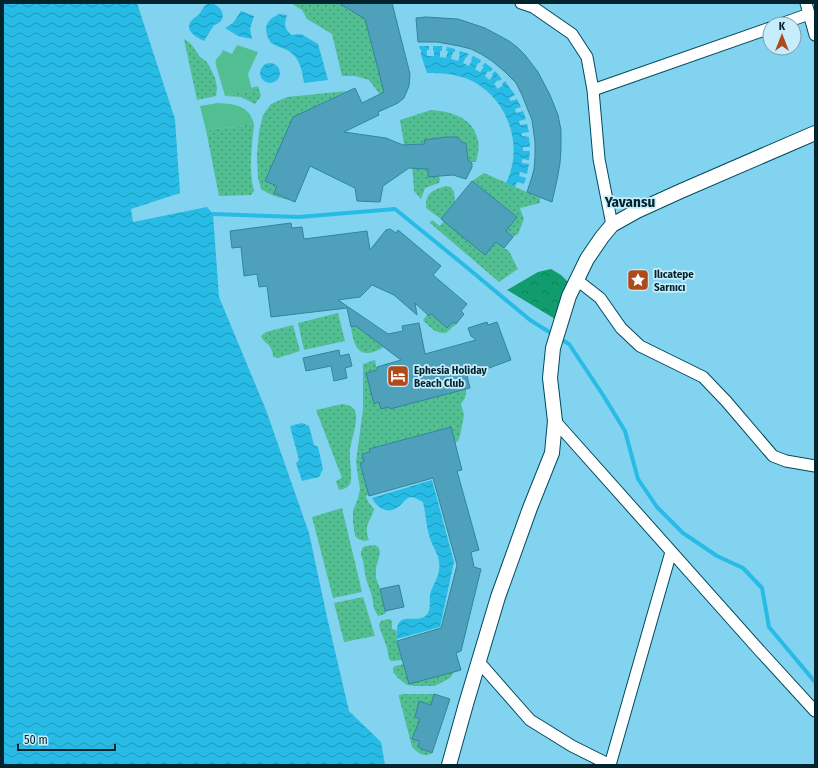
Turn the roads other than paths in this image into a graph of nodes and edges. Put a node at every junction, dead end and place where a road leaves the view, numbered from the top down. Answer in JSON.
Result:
{"nodes":[{"id":1,"x":521,"y":3,"type":"edge"},
{"id":2,"x":544,"y":3,"type":"edge"},
{"id":3,"x":806,"y":3,"type":"edge"},
{"id":4,"x":532,"y":7,"type":"junction"},
{"id":5,"x":809,"y":14,"type":"junction"},
{"id":6,"x":802,"y":16,"type":"edge"},
{"id":7,"x":762,"y":31,"type":"edge"},
{"id":8,"x":815,"y":35,"type":"edge"},
{"id":9,"x":593,"y":90,"type":"junction"},
{"id":10,"x":815,"y":133,"type":"edge"},
{"id":11,"x":612,"y":225,"type":"junction"},
{"id":12,"x":577,"y":280,"type":"junction"},
{"id":13,"x":555,"y":421,"type":"junction"},
{"id":14,"x":815,"y":466,"type":"edge"},
{"id":15,"x":671,"y":552,"type":"junction"},
{"id":16,"x":478,"y":662,"type":"junction"},
{"id":17,"x":815,"y":711,"type":"edge"},
{"id":18,"x":449,"y":765,"type":"edge"},
{"id":19,"x":610,"y":765,"type":"edge"}],
"edges":[{"from":1,"to":4,"type":"street"},
{"from":2,"to":4,"type":"street"},
{"from":3,"to":5,"type":"street"},
{"from":4,"to":9,"type":"street"},
{"from":5,"to":6,"type":"street"},
{"from":5,"to":8,"type":"street"},
{"from":7,"to":9,"type":"street"},
{"from":9,"to":11,"type":"street"},
{"from":10,"to":11,"type":"street"},
{"from":11,"to":12,"type":"street"},
{"from":12,"to":13,"type":"street"},
{"from":12,"to":14,"type":"street"},
{"from":13,"to":15,"type":"street"},
{"from":13,"to":16,"type":"street"},
{"from":15,"to":17,"type":"street"},
{"from":15,"to":19,"type":"street"},
{"from":16,"to":18,"type":"street"},
{"from":16,"to":19,"type":"street"}]}
